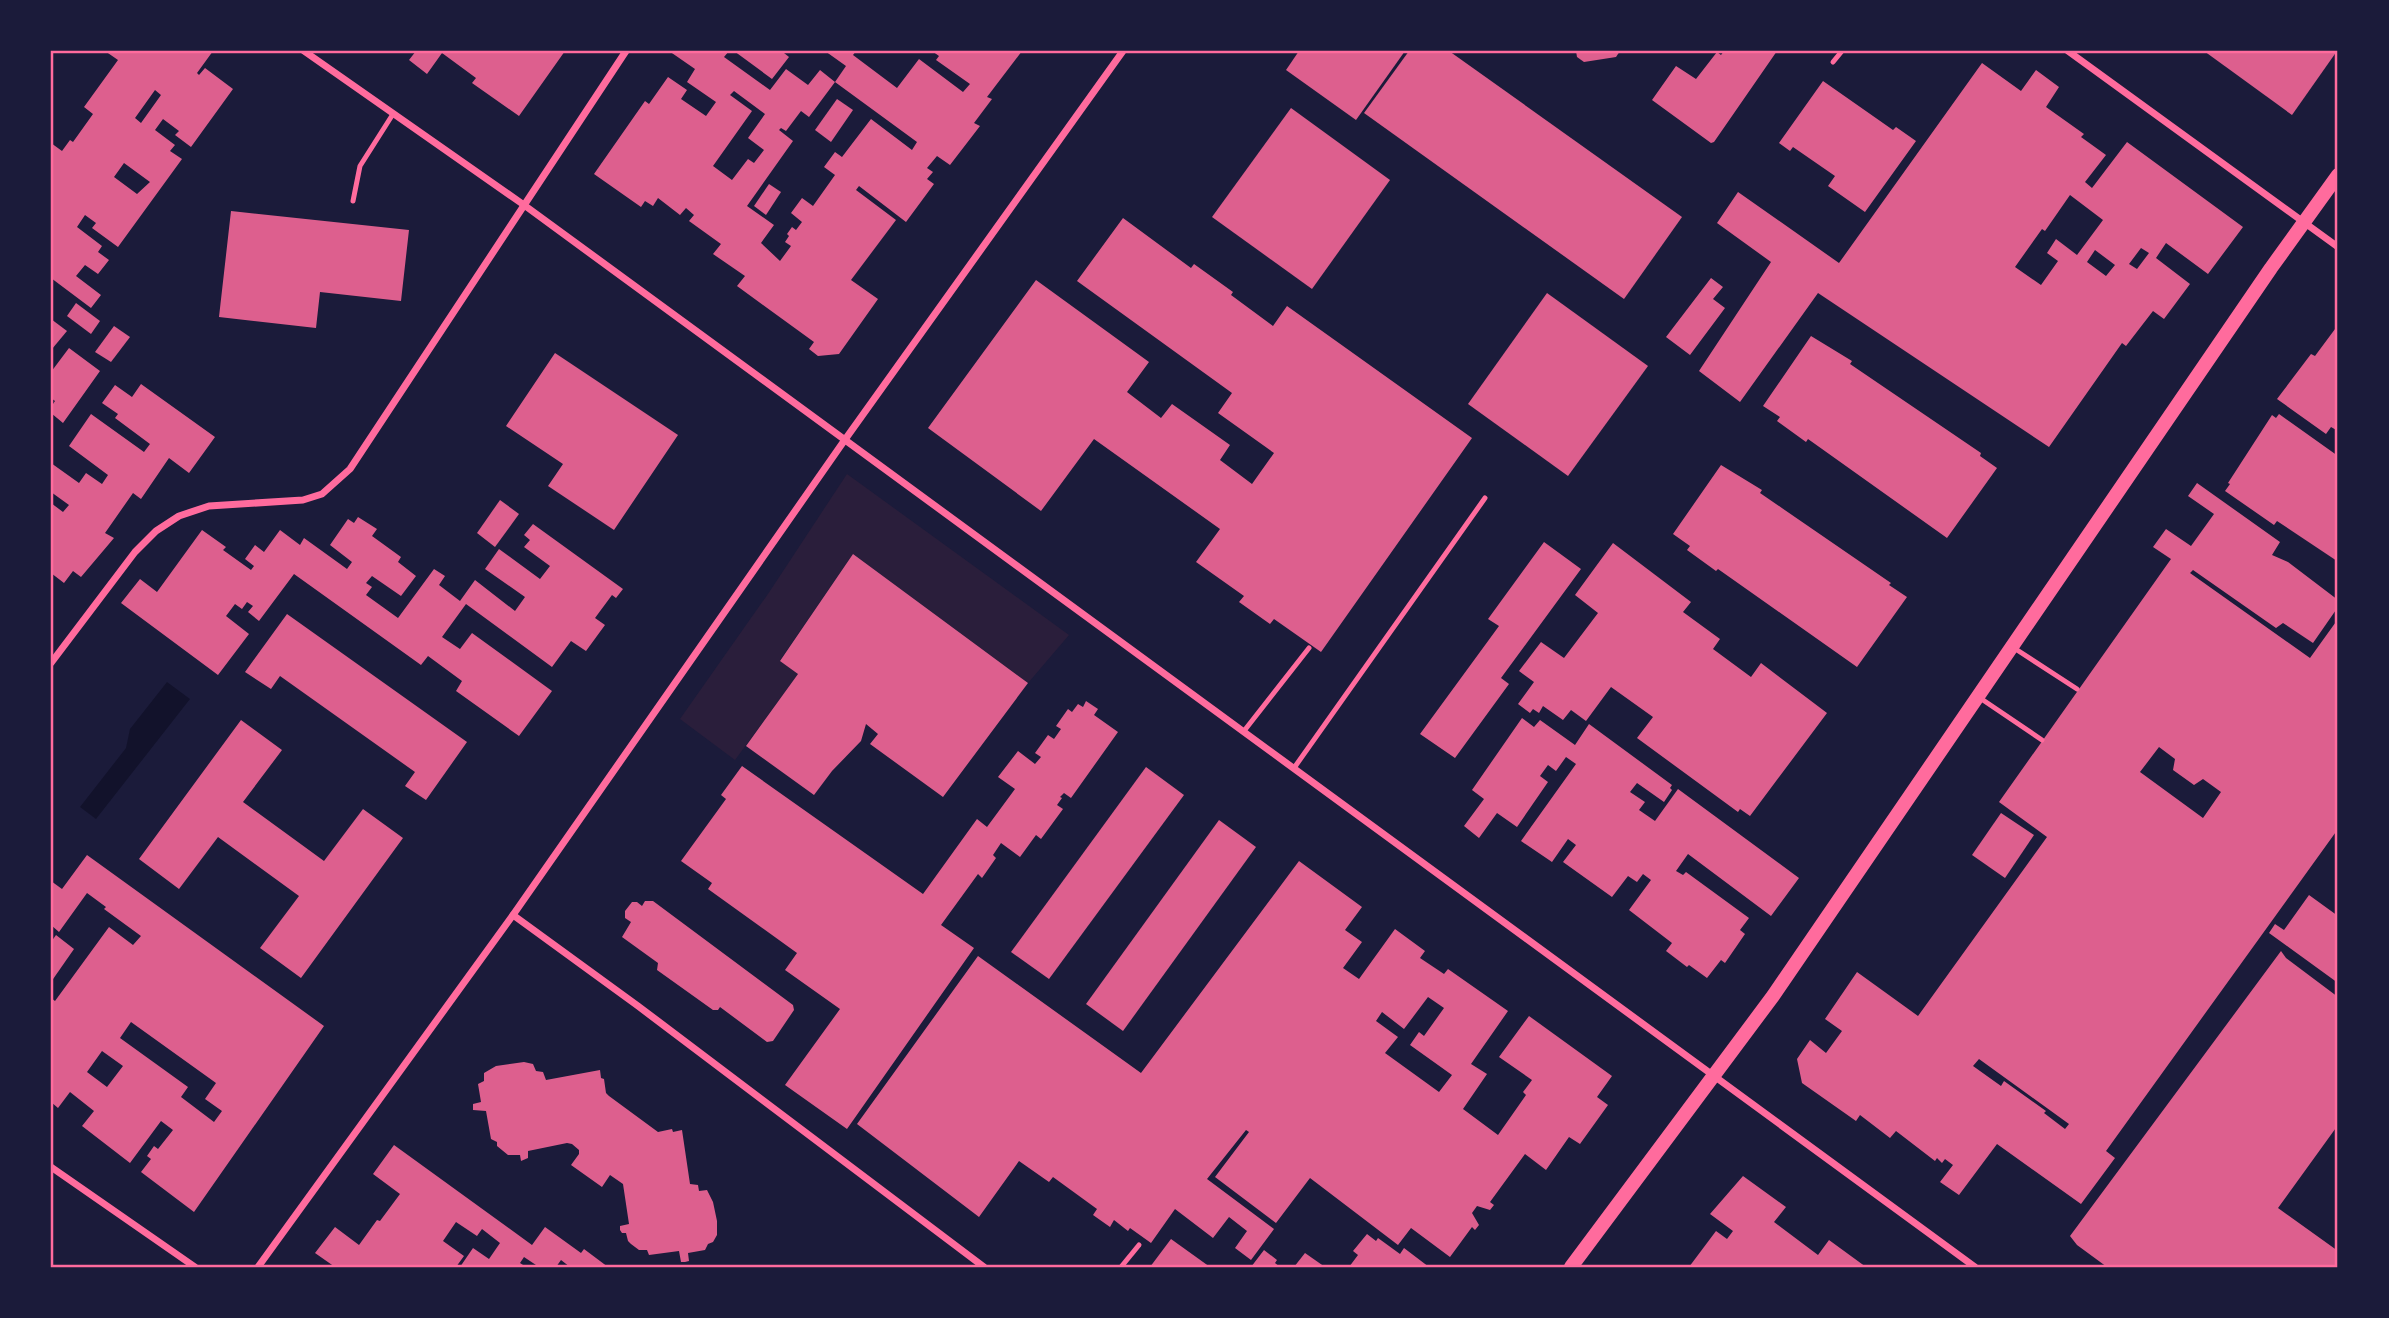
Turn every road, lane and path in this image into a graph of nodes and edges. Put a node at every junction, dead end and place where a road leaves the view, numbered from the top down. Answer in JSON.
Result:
{"nodes":[{"id":1,"x":304,"y":51,"type":"edge"},
{"id":2,"x":626,"y":51,"type":"edge"},
{"id":3,"x":1123,"y":51,"type":"edge"},
{"id":4,"x":1842,"y":51,"type":"edge"},
{"id":5,"x":2068,"y":51,"type":"edge"},
{"id":6,"x":1833,"y":62,"type":"dead end"},
{"id":7,"x":393,"y":114,"type":"junction"},
{"id":8,"x":2338,"y":175,"type":"edge"},
{"id":9,"x":353,"y":201,"type":"dead end"},
{"id":10,"x":524,"y":205,"type":"junction"},
{"id":11,"x":2304,"y":222,"type":"junction"},
{"id":12,"x":2338,"y":247,"type":"edge"},
{"id":13,"x":844,"y":441,"type":"junction"},
{"id":14,"x":1485,"y":498,"type":"dead end"},
{"id":15,"x":2012,"y":646,"type":"junction"},
{"id":16,"x":1309,"y":648,"type":"dead end"},
{"id":17,"x":51,"y":663,"type":"edge"},
{"id":18,"x":2077,"y":689,"type":"dead end"},
{"id":19,"x":1977,"y":696,"type":"junction"},
{"id":20,"x":1244,"y":732,"type":"junction"},
{"id":21,"x":2042,"y":740,"type":"dead end"},
{"id":22,"x":1294,"y":768,"type":"junction"},
{"id":23,"x":513,"y":915,"type":"junction"},
{"id":24,"x":1714,"y":1075,"type":"junction"},
{"id":25,"x":51,"y":1167,"type":"edge"},
{"id":26,"x":1139,"y":1245,"type":"dead end"},
{"id":27,"x":195,"y":1267,"type":"edge"},
{"id":28,"x":258,"y":1267,"type":"edge"},
{"id":29,"x":984,"y":1267,"type":"edge"},
{"id":30,"x":1121,"y":1267,"type":"edge"},
{"id":31,"x":1571,"y":1267,"type":"edge"},
{"id":32,"x":1975,"y":1267,"type":"edge"}],
"edges":[{"from":1,"to":7,"type":"street"},
{"from":2,"to":10,"type":"street"},
{"from":3,"to":13,"type":"street"},
{"from":4,"to":6,"type":"lane"},
{"from":5,"to":11,"type":"street"},
{"from":7,"to":9,"type":"lane"},
{"from":7,"to":10,"type":"street"},
{"from":8,"to":11,"type":"main road"},
{"from":10,"to":13,"type":"street"},
{"from":10,"to":17,"type":"street"},
{"from":11,"to":12,"type":"street"},
{"from":11,"to":15,"type":"main road"},
{"from":13,"to":20,"type":"street"},
{"from":13,"to":23,"type":"street"},
{"from":14,"to":22,"type":"lane"},
{"from":15,"to":18,"type":"lane"},
{"from":15,"to":19,"type":"main road"},
{"from":16,"to":20,"type":"lane"},
{"from":19,"to":21,"type":"lane"},
{"from":19,"to":24,"type":"main road"},
{"from":20,"to":22,"type":"street"},
{"from":22,"to":24,"type":"street"},
{"from":23,"to":28,"type":"street"},
{"from":23,"to":29,"type":"street"},
{"from":24,"to":31,"type":"main road"},
{"from":24,"to":32,"type":"street"},
{"from":25,"to":27,"type":"street"},
{"from":26,"to":30,"type":"lane"}]}
